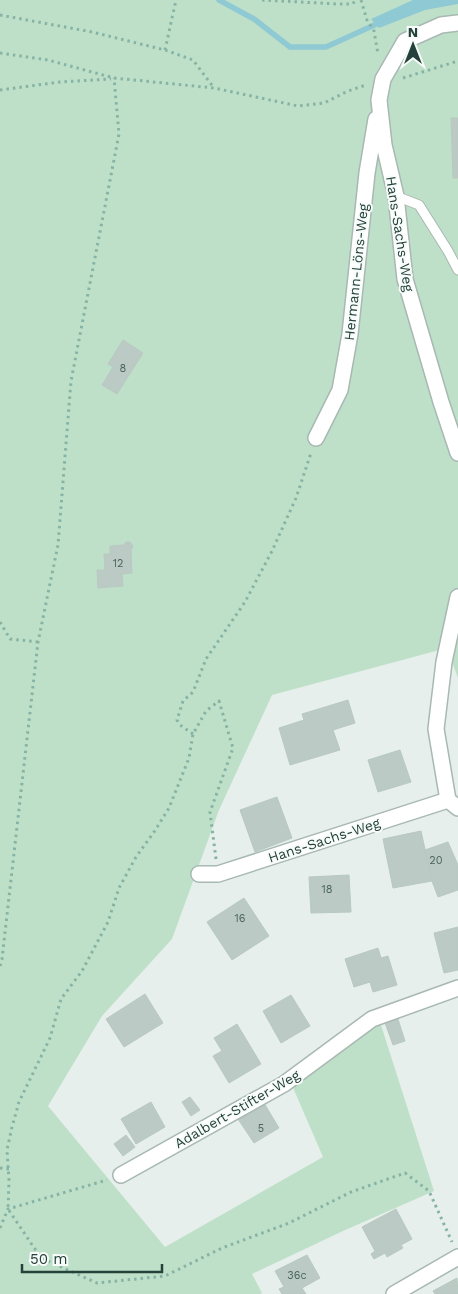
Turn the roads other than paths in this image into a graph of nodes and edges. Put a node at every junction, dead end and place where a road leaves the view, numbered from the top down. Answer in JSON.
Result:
{"nodes":[{"id":1,"x":458,"y":23,"type":"edge"},
{"id":2,"x":379,"y":100,"type":"junction"},
{"id":3,"x":396,"y":196,"type":"junction"},
{"id":4,"x":458,"y":270,"type":"edge"},
{"id":5,"x":316,"y":438,"type":"road end"},
{"id":6,"x":458,"y":453,"type":"edge"},
{"id":7,"x":458,"y":596,"type":"edge"},
{"id":8,"x":453,"y":804,"type":"edge"},
{"id":9,"x":199,"y":874,"type":"dead end"},
{"id":10,"x":458,"y":988,"type":"edge"},
{"id":11,"x":121,"y":1175,"type":"road end"},
{"id":12,"x":456,"y":1252,"type":"edge"},
{"id":13,"x":394,"y":1294,"type":"edge"}],
"edges":[{"from":1,"to":2,"type":"street","name":"Hans-Sachs-Weg"},
{"from":2,"to":3,"type":"street","name":"Hans-Sachs-Weg"},
{"from":2,"to":5,"type":"street","name":"Hermann-Löns-Weg"},
{"from":3,"to":4,"type":"lane"},
{"from":3,"to":6,"type":"street","name":"Hans-Sachs-Weg"},
{"from":7,"to":8,"type":"street","name":"Hans-Sachs-Weg"},
{"from":8,"to":9,"type":"street","name":"Hans-Sachs-Weg"},
{"from":10,"to":11,"type":"street","name":"Adalbert-Stifter-Weg"},
{"from":12,"to":13,"type":"street"}]}
